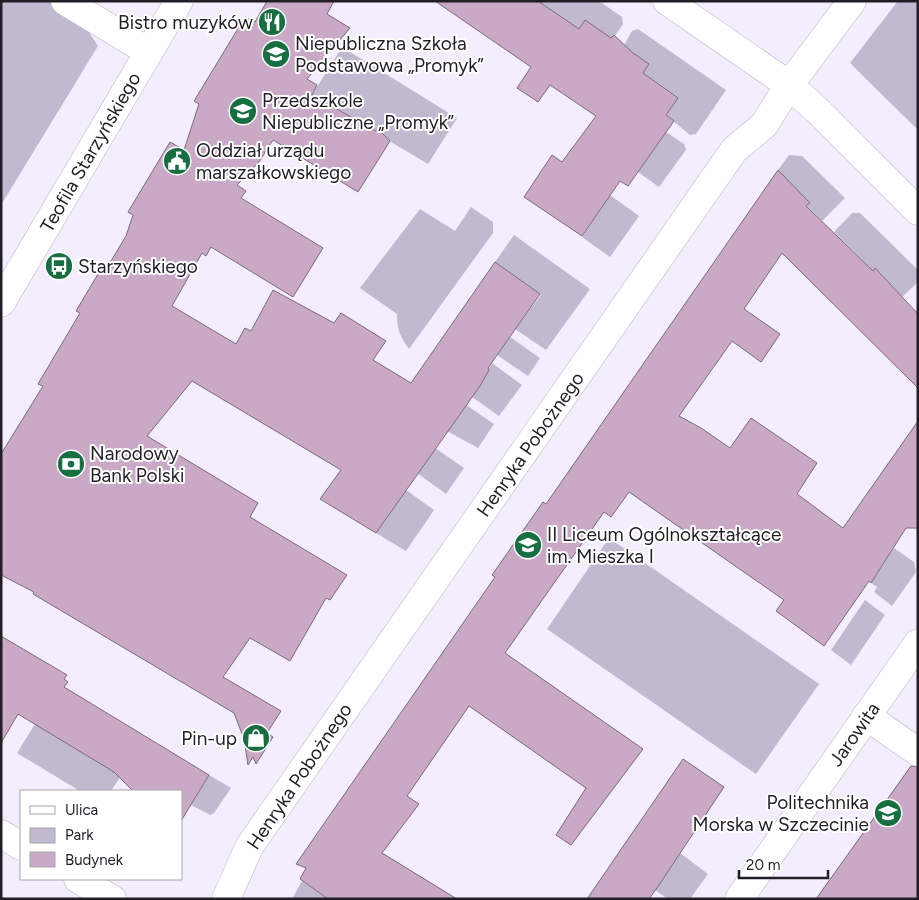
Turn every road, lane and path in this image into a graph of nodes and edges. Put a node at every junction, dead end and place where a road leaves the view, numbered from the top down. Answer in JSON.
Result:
{"nodes":[{"id":1,"x":65,"y":1,"type":"edge"},
{"id":2,"x":179,"y":1,"type":"edge"},
{"id":3,"x":667,"y":1,"type":"edge"},
{"id":4,"x":852,"y":1,"type":"edge"},
{"id":5,"x":149,"y":52,"type":"junction"},
{"id":6,"x":789,"y":85,"type":"junction"},
{"id":7,"x":918,"y":211,"type":"edge"},
{"id":8,"x":1,"y":303,"type":"edge"},
{"id":9,"x":918,"y":643,"type":"edge"},
{"id":10,"x":866,"y":716,"type":"junction"},
{"id":11,"x":918,"y":752,"type":"edge"},
{"id":12,"x":1,"y":834,"type":"edge"},
{"id":13,"x":20,"y":845,"type":"edge"},
{"id":14,"x":80,"y":880,"type":"edge"},
{"id":15,"x":112,"y":899,"type":"edge"},
{"id":16,"x":226,"y":899,"type":"edge"},
{"id":17,"x":739,"y":899,"type":"edge"}],
"edges":[{"from":1,"to":5,"type":"street"},
{"from":2,"to":5,"type":"street","name":"Teofila Starzyńskiego"},
{"from":3,"to":6,"type":"street"},
{"from":4,"to":6,"type":"street","name":"Henryka Pobożnego"},
{"from":5,"to":8,"type":"street","name":"Teofila Starzyńskiego"},
{"from":6,"to":7,"type":"street"},
{"from":6,"to":16,"type":"street","name":"Henryka Pobożnego"},
{"from":9,"to":10,"type":"street","name":"Jarowita"},
{"from":10,"to":11,"type":"street"},
{"from":10,"to":17,"type":"street","name":"Jarowita"},
{"from":12,"to":13,"type":"street"},
{"from":14,"to":15,"type":"street"}]}
